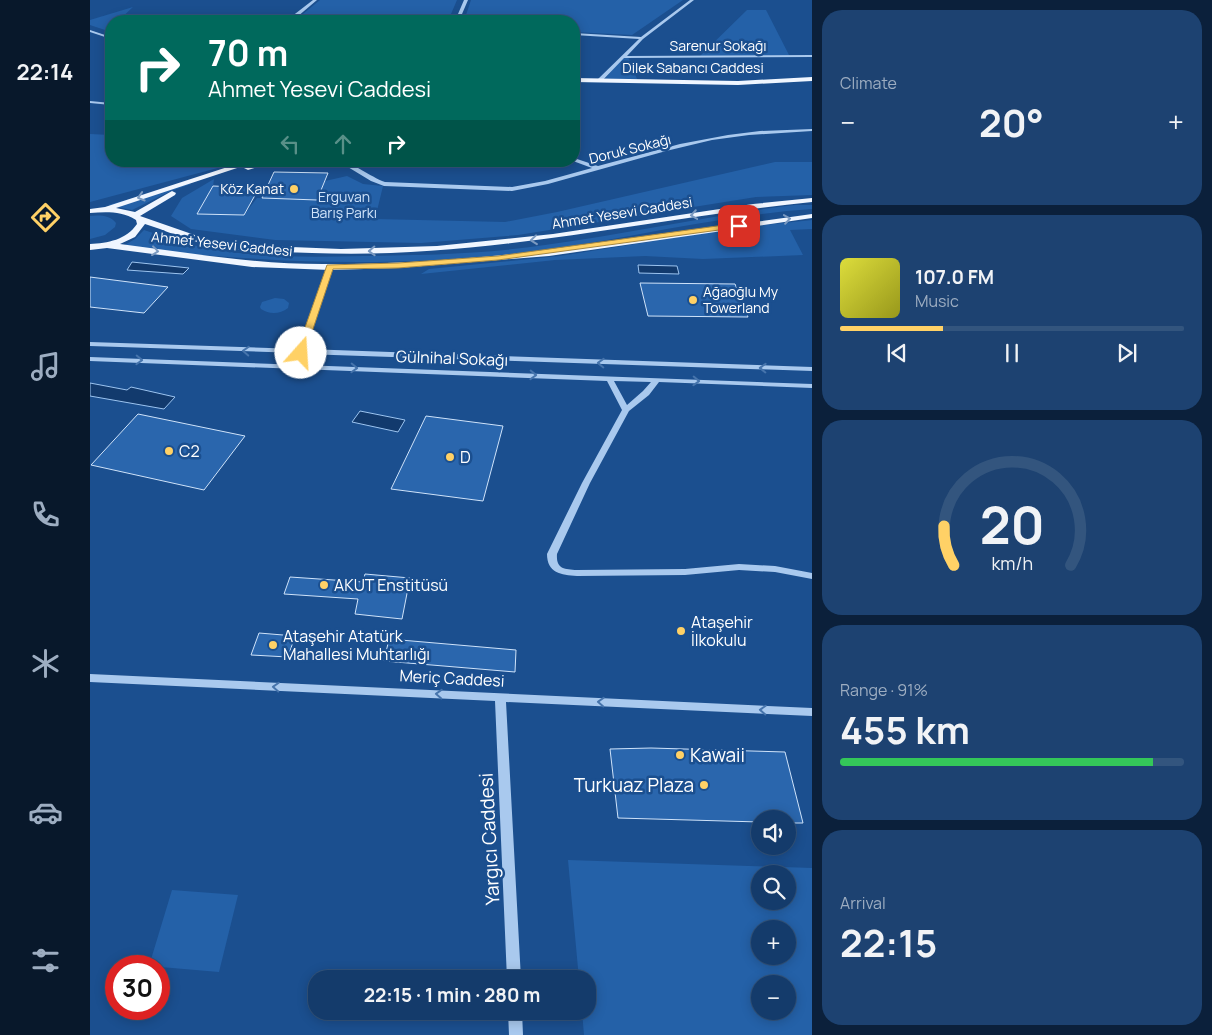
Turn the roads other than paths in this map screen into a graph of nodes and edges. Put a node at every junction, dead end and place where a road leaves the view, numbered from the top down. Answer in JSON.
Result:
{"nodes":[{"id":1,"x":315,"y":0,"type":"edge"},
{"id":2,"x":466,"y":0,"type":"edge"},
{"id":3,"x":692,"y":0,"type":"edge"},
{"id":4,"x":296,"y":15,"type":"edge"},
{"id":5,"x":460,"y":15,"type":"edge"},
{"id":6,"x":90,"y":31,"type":"edge"},
{"id":7,"x":580,"y":34,"type":"edge"},
{"id":8,"x":90,"y":36,"type":"edge"},
{"id":9,"x":105,"y":36,"type":"edge"},
{"id":10,"x":642,"y":38,"type":"junction"},
{"id":11,"x":105,"y":41,"type":"edge"},
{"id":12,"x":812,"y":56,"type":"edge"},
{"id":13,"x":623,"y":57,"type":"junction"},
{"id":14,"x":580,"y":80,"type":"edge"},
{"id":15,"x":812,"y":80,"type":"edge"},
{"id":16,"x":599,"y":81,"type":"junction"},
{"id":17,"x":580,"y":86,"type":"edge"},
{"id":18,"x":812,"y":86,"type":"edge"},
{"id":19,"x":90,"y":102,"type":"edge"},
{"id":20,"x":105,"y":103,"type":"edge"},
{"id":21,"x":812,"y":130,"type":"edge"},
{"id":22,"x":580,"y":162,"type":"edge"},
{"id":23,"x":235,"y":167,"type":"edge"},
{"id":24,"x":252,"y":167,"type":"edge"},
{"id":25,"x":350,"y":167,"type":"edge"},
{"id":26,"x":598,"y":168,"type":"junction"},
{"id":27,"x":812,"y":200,"type":"edge"},
{"id":28,"x":94,"y":211,"type":"edge"},
{"id":29,"x":812,"y":216,"type":"edge"},
{"id":30,"x":138,"y":217,"type":"junction"},
{"id":31,"x":107,"y":245,"type":"junction"},
{"id":32,"x":92,"y":248,"type":"edge"},
{"id":33,"x":330,"y":267,"type":"junction"},
{"id":34,"x":90,"y":344,"type":"edge"},
{"id":35,"x":301,"y":353,"type":"junction"},
{"id":36,"x":90,"y":358,"type":"edge"},
{"id":37,"x":812,"y":369,"type":"edge"},
{"id":38,"x":610,"y":378,"type":"junction"},
{"id":39,"x":657,"y":380,"type":"junction"},
{"id":40,"x":812,"y":386,"type":"edge"},
{"id":41,"x":626,"y":410,"type":"junction"},
{"id":42,"x":812,"y":576,"type":"edge"},
{"id":43,"x":90,"y":678,"type":"edge"},
{"id":44,"x":500,"y":697,"type":"junction"},
{"id":45,"x":812,"y":712,"type":"edge"},
{"id":46,"x":514,"y":970,"type":"edge"},
{"id":47,"x":516,"y":1020,"type":"edge"},
{"id":48,"x":516,"y":1035,"type":"edge"}],
"edges":[{"from":1,"to":4,"type":"street"},
{"from":2,"to":5,"type":"street"},
{"from":3,"to":10,"type":"street"},
{"from":6,"to":9,"type":"street"},
{"from":7,"to":10,"type":"street"},
{"from":8,"to":11,"type":"street"},
{"from":10,"to":13,"type":"street"},
{"from":12,"to":13,"type":"street","name":"Sarenur Sokağı"},
{"from":13,"to":16,"type":"street"},
{"from":14,"to":16,"type":"main road","name":"Dilek Sabancı Caddesi"},
{"from":15,"to":16,"type":"main road","name":"Dilek Sabancı Caddesi"},
{"from":17,"to":18,"type":"main road","name":"Dilek Sabancı Caddesi"},
{"from":19,"to":20,"type":"street"},
{"from":21,"to":26,"type":"street","name":"Doruk Sokağı"},
{"from":22,"to":26,"type":"street"},
{"from":23,"to":28,"type":"main road","one_way":true},
{"from":24,"to":30,"type":"main road"},
{"from":25,"to":26,"type":"street","name":"Doruk Sokağı"},
{"from":27,"to":30,"type":"main road","name":"Ahmet Yesevi Caddesi","one_way":true},
{"from":28,"to":30,"type":"main road","name":"Ahmet Yesevi Caddesi"},
{"from":33,"to":29,"type":"main road","name":"Ahmet Yesevi Caddesi","one_way":true},
{"from":30,"to":31,"type":"main road"},
{"from":31,"to":32,"type":"main road"},
{"from":31,"to":33,"type":"main road","name":"Ahmet Yesevi Caddesi","one_way":true},
{"from":33,"to":35,"type":"street"},
{"from":35,"to":34,"type":"street","name":"Gülnihal Sokağı","one_way":true},
{"from":37,"to":35,"type":"street","name":"Gülnihal Sokağı","one_way":true},
{"from":36,"to":38,"type":"street","name":"Gülnihal Sokağı","one_way":true},
{"from":38,"to":39,"type":"street","name":"Gülnihal Sokağı"},
{"from":38,"to":41,"type":"street"},
{"from":39,"to":40,"type":"street","name":"Gülnihal Sokağı","one_way":true},
{"from":39,"to":41,"type":"street"},
{"from":41,"to":42,"type":"street"},
{"from":44,"to":43,"type":"street","name":"Meriç Caddesi","one_way":true},
{"from":45,"to":44,"type":"street","name":"Meriç Caddesi","one_way":true},
{"from":44,"to":46,"type":"street","name":"Yargıcı Caddesi"},
{"from":47,"to":48,"type":"street"}]}
